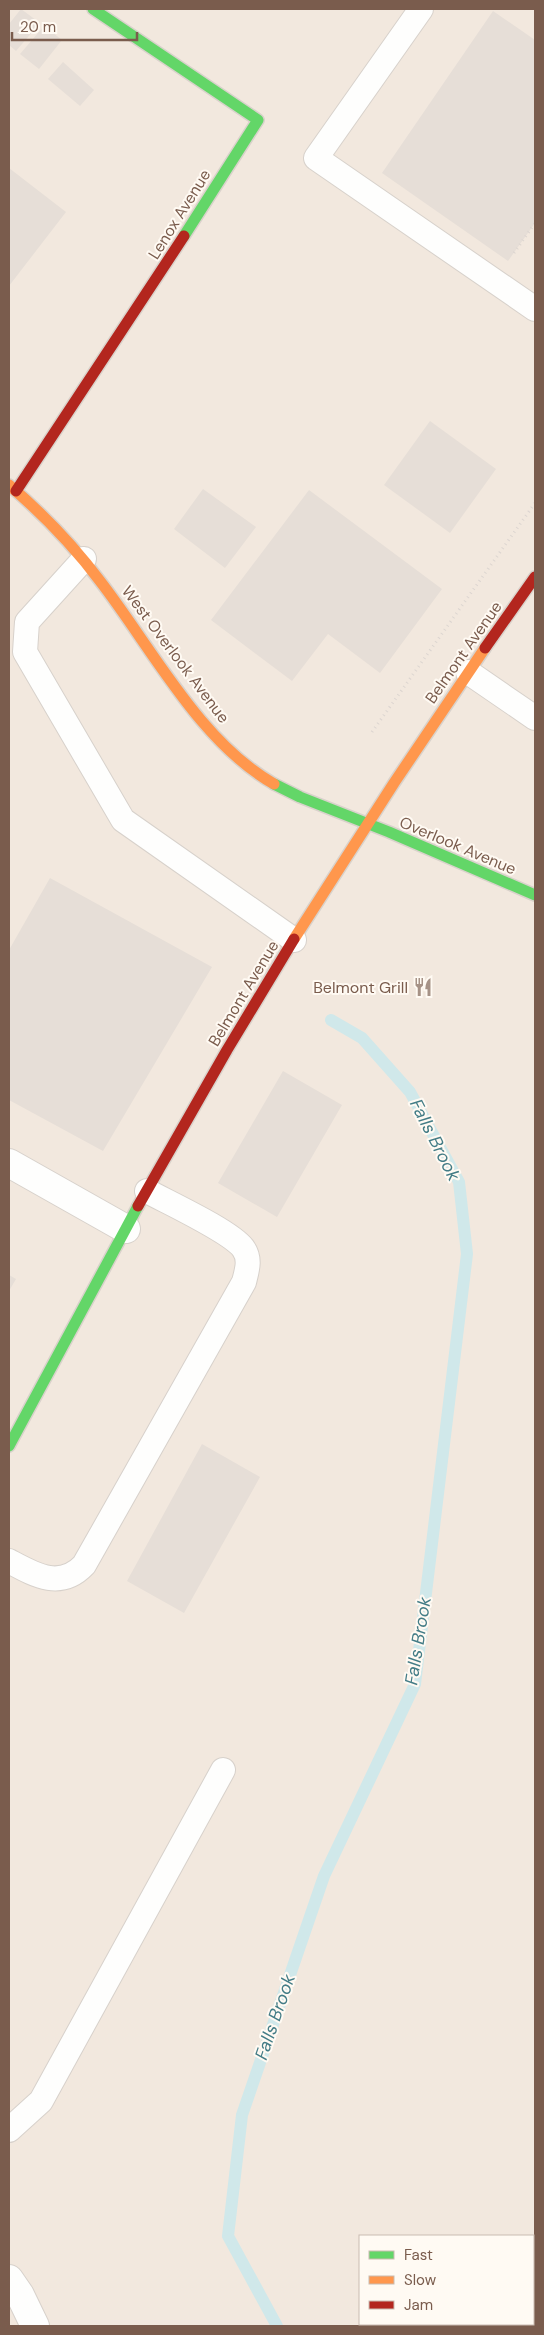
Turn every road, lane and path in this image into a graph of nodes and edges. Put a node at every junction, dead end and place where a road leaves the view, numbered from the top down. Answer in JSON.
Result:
{"nodes":[{"id":1,"x":93,"y":9,"type":"edge"},
{"id":2,"x":421,"y":9,"type":"edge"},
{"id":3,"x":535,"y":222,"type":"edge"},
{"id":4,"x":508,"y":261,"type":"dead end"},
{"id":5,"x":535,"y":309,"type":"edge"},
{"id":6,"x":12,"y":488,"type":"edge"},
{"id":7,"x":535,"y":503,"type":"edge"},
{"id":8,"x":84,"y":559,"type":"junction"},
{"id":9,"x":535,"y":576,"type":"edge"},
{"id":10,"x":468,"y":672,"type":"junction"},
{"id":11,"x":532,"y":709,"type":"edge"},
{"id":12,"x":372,"y":732,"type":"dead end"},
{"id":13,"x":368,"y":824,"type":"junction"},
{"id":14,"x":535,"y":895,"type":"edge"},
{"id":15,"x":294,"y":940,"type":"junction"},
{"id":16,"x":9,"y":1163,"type":"edge"},
{"id":17,"x":147,"y":1191,"type":"junction"},
{"id":18,"x":126,"y":1229,"type":"junction"},
{"id":19,"x":9,"y":1446,"type":"edge"},
{"id":20,"x":9,"y":1561,"type":"edge"},
{"id":21,"x":223,"y":1770,"type":"dead end"},
{"id":22,"x":9,"y":2130,"type":"edge"},
{"id":23,"x":9,"y":2279,"type":"edge"},
{"id":24,"x":35,"y":2326,"type":"edge"}],
"edges":[{"from":1,"to":6,"type":"street","name":"Lenox Avenue"},
{"from":2,"to":5,"type":"lane"},
{"from":3,"to":4,"type":"path"},
{"from":6,"to":8,"type":"street","name":"West Overlook Avenue"},
{"from":7,"to":12,"type":"path"},
{"from":8,"to":13,"type":"street","name":"West Overlook Avenue"},
{"from":8,"to":15,"type":"lane"},
{"from":9,"to":10,"type":"street","name":"Belmont Avenue"},
{"from":10,"to":11,"type":"lane"},
{"from":10,"to":13,"type":"street","name":"Belmont Avenue"},
{"from":13,"to":14,"type":"street","name":"Overlook Avenue"},
{"from":13,"to":15,"type":"street","name":"Belmont Avenue"},
{"from":15,"to":17,"type":"street","name":"Belmont Avenue"},
{"from":16,"to":18,"type":"street"},
{"from":17,"to":18,"type":"street","name":"Belmont Avenue"},
{"from":17,"to":20,"type":"lane"},
{"from":18,"to":19,"type":"street","name":"Belmont Avenue"},
{"from":21,"to":22,"type":"lane"},
{"from":23,"to":24,"type":"street"}]}
